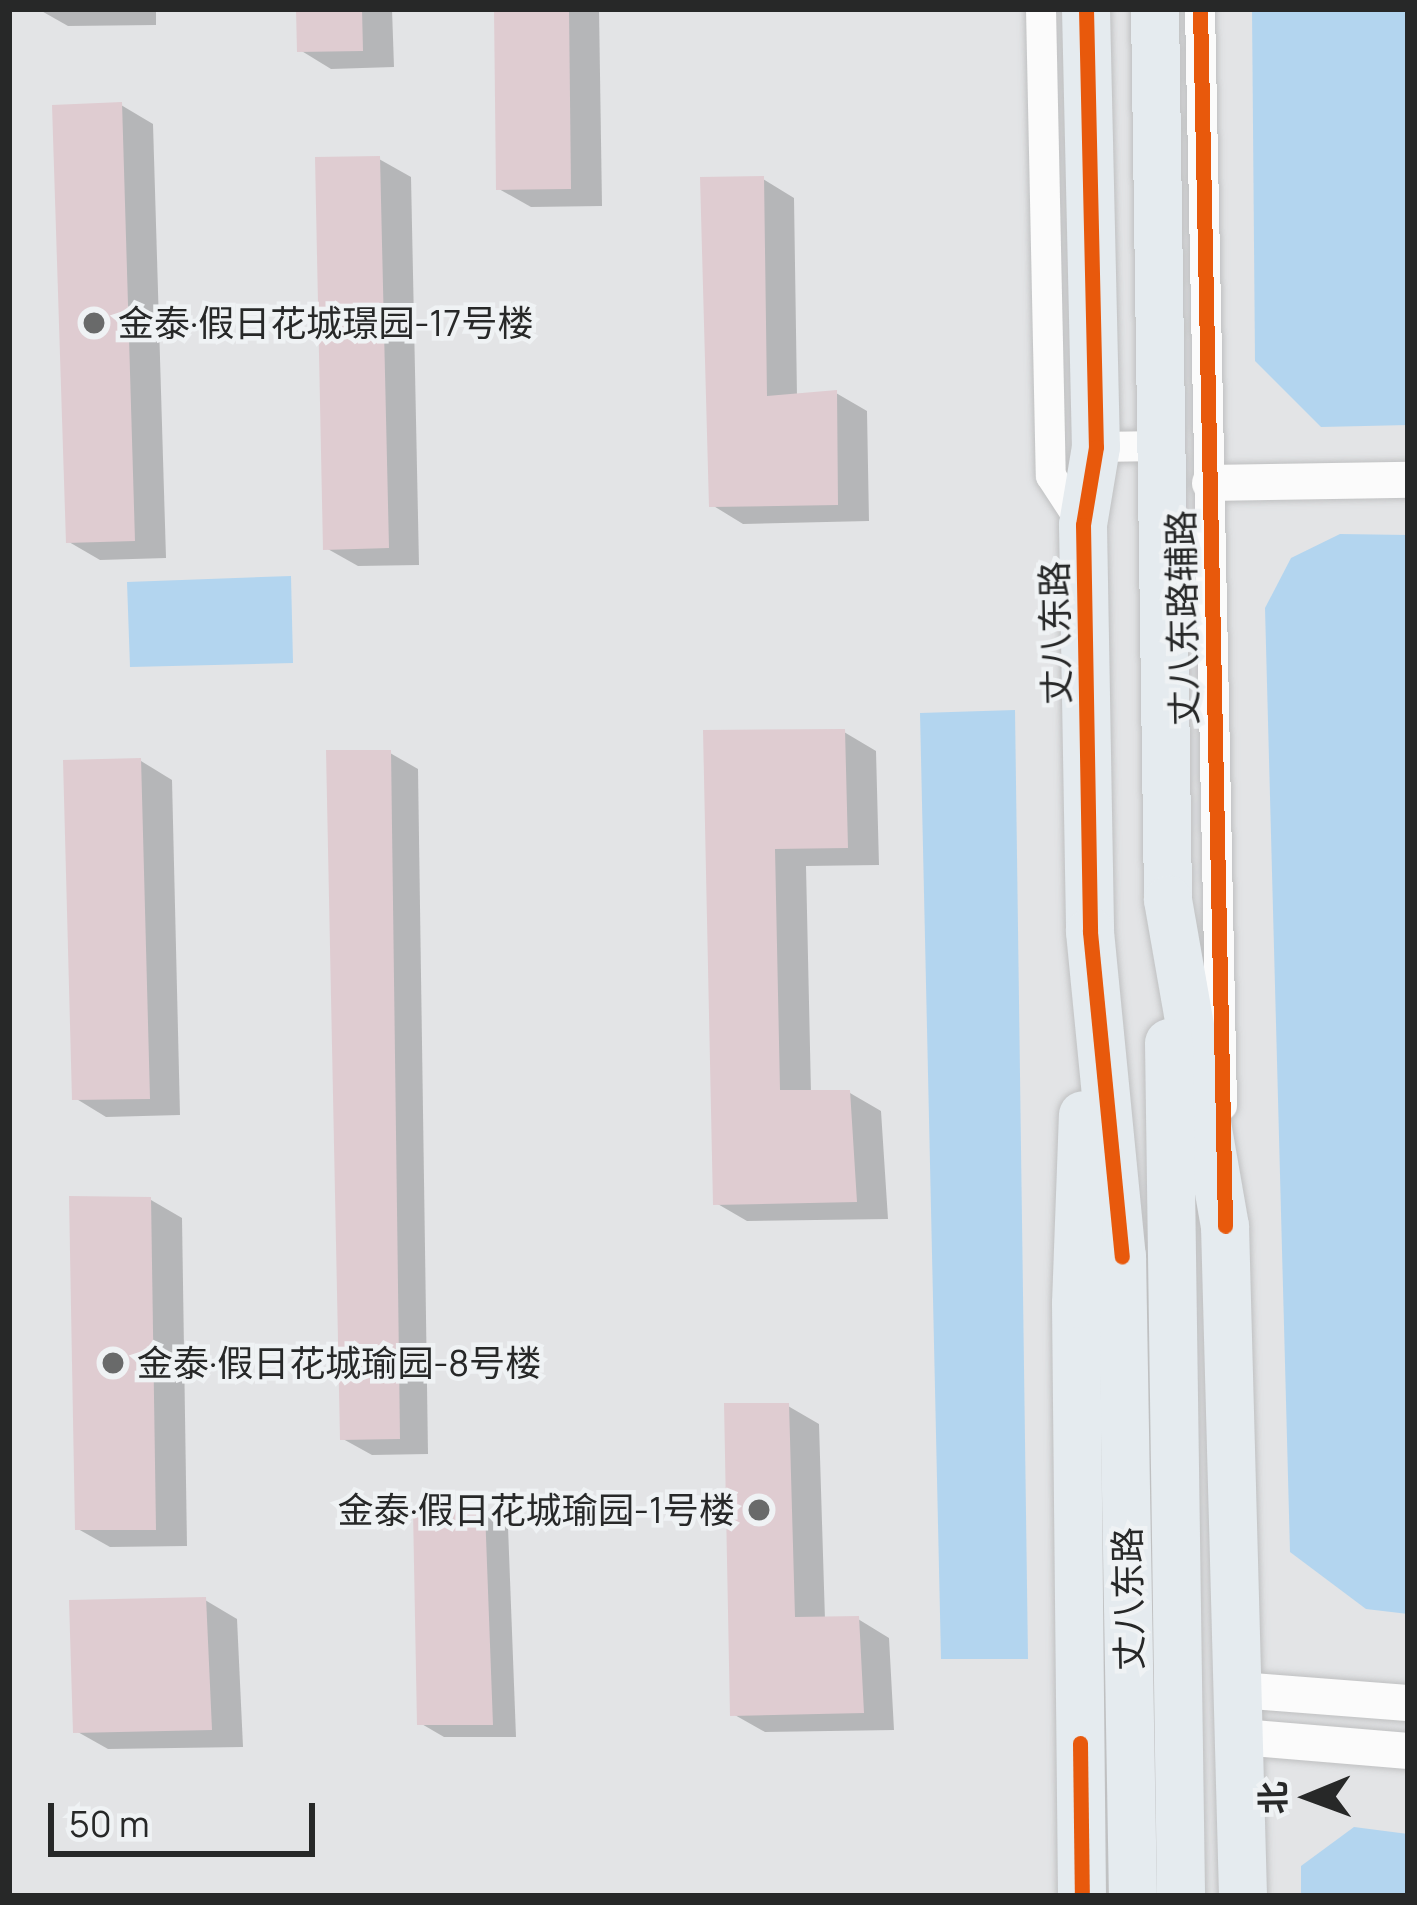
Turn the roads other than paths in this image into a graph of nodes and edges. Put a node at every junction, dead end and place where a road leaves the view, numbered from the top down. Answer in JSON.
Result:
{"nodes":[{"id":1,"x":1041,"y":9,"type":"edge"},
{"id":2,"x":1085,"y":9,"type":"edge"},
{"id":3,"x":1155,"y":9,"type":"edge"},
{"id":4,"x":1200,"y":9,"type":"edge"},
{"id":5,"x":1163,"y":446,"type":"junction"},
{"id":6,"x":1096,"y":447,"type":"junction"},
{"id":7,"x":1408,"y":480,"type":"edge"},
{"id":8,"x":1210,"y":483,"type":"junction"},
{"id":9,"x":1083,"y":525,"type":"junction"},
{"id":10,"x":1168,"y":901,"type":"junction"},
{"id":11,"x":1090,"y":932,"type":"junction"},
{"id":12,"x":1225,"y":1226,"type":"junction"},
{"id":13,"x":1408,"y":1703,"type":"edge"},
{"id":14,"x":1240,"y":1713,"type":"junction"},
{"id":15,"x":1408,"y":1751,"type":"edge"},
{"id":16,"x":1082,"y":1896,"type":"edge"},
{"id":17,"x":1133,"y":1896,"type":"edge"},
{"id":18,"x":1180,"y":1896,"type":"edge"},
{"id":19,"x":1243,"y":1896,"type":"edge"}],
"edges":[{"from":1,"to":9,"type":"street"},
{"from":2,"to":6,"type":"main road","name":"丈八东路"},
{"from":3,"to":5,"type":"main road","name":"丈八东路"},
{"from":4,"to":8,"type":"street","name":"丈八东路辅路"},
{"from":5,"to":6,"type":"street"},
{"from":5,"to":10,"type":"main road","name":"丈八东路"},
{"from":6,"to":9,"type":"main road","name":"丈八东路"},
{"from":7,"to":8,"type":"street"},
{"from":8,"to":12,"type":"street","name":"丈八东路辅路"},
{"from":9,"to":11,"type":"main road","name":"丈八东路"},
{"from":10,"to":12,"type":"main road","name":"丈八东路"},
{"from":10,"to":18,"type":"main road","name":"丈八东路"},
{"from":11,"to":16,"type":"main road"},
{"from":11,"to":17,"type":"main road","name":"丈八东路"},
{"from":12,"to":14,"type":"main road","name":"丈八东路"},
{"from":13,"to":14,"type":"street"},
{"from":14,"to":15,"type":"street"},
{"from":14,"to":19,"type":"main road","name":"丈八东路"}]}
